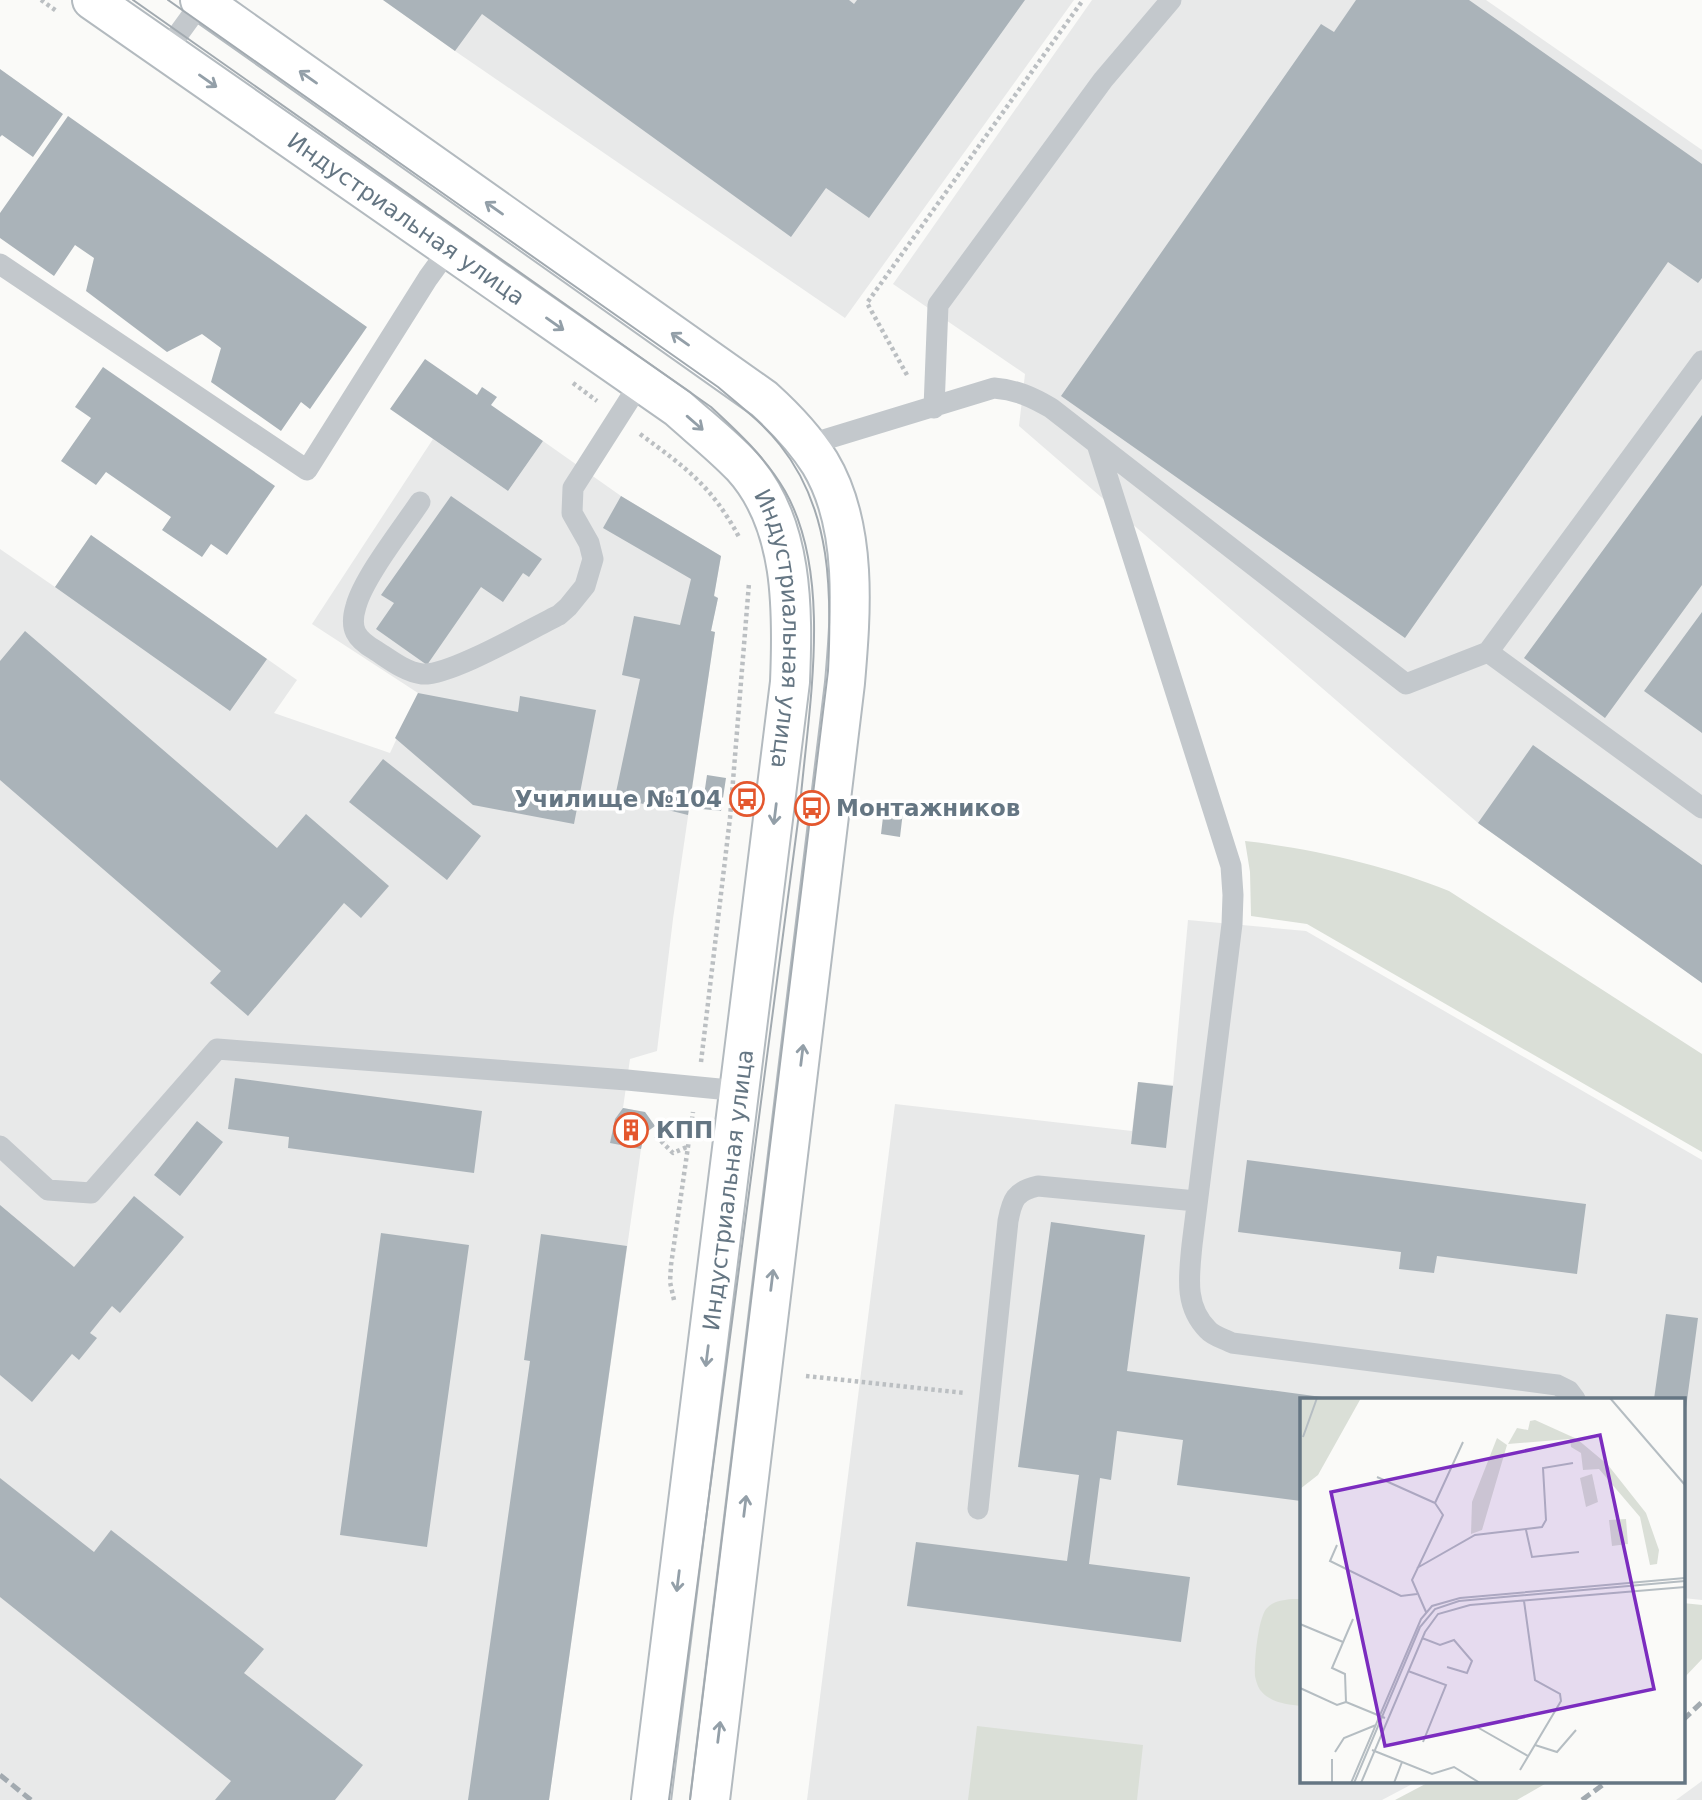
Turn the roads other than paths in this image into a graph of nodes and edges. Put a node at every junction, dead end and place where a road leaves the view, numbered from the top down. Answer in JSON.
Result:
{"nodes":[{"id":1,"x":1171,"y":0,"type":"edge"},
{"id":2,"x":202,"y":1,"type":"edge"},
{"id":3,"x":78,"y":8,"type":"edge"},
{"id":4,"x":166,"y":51,"type":"junction"},
{"id":5,"x":449,"y":249,"type":"junction"},
{"id":6,"x":0,"y":264,"type":"edge"},
{"id":7,"x":1702,"y":361,"type":"edge"},
{"id":8,"x":640,"y":383,"type":"junction"},
{"id":9,"x":934,"y":408,"type":"junction"},
{"id":10,"x":1097,"y":444,"type":"junction"},
{"id":11,"x":807,"y":445,"type":"junction"},
{"id":12,"x":421,"y":502,"type":"dead end"},
{"id":13,"x":1488,"y":652,"type":"junction"},
{"id":14,"x":1702,"y":808,"type":"edge"},
{"id":15,"x":740,"y":1091,"type":"junction"},
{"id":16,"x":0,"y":1146,"type":"edge"},
{"id":17,"x":1196,"y":1201,"type":"junction"},
{"id":18,"x":1574,"y":1398,"type":"edge"},
{"id":19,"x":978,"y":1509,"type":"dead end"},
{"id":20,"x":651,"y":1800,"type":"edge"},
{"id":21,"x":710,"y":1800,"type":"edge"}],
"edges":[{"from":1,"to":9,"type":"lane"},
{"from":2,"to":4,"type":"lane"},
{"from":11,"to":2,"type":"main road","one_way":true},
{"from":3,"to":4,"type":"main road","name":"Индустриальная улица"},
{"from":4,"to":5,"type":"main road","name":"Индустриальная улица","one_way":true},
{"from":5,"to":6,"type":"lane"},
{"from":5,"to":8,"type":"main road","name":"Индустриальная улица","one_way":true},
{"from":7,"to":13,"type":"lane"},
{"from":8,"to":12,"type":"lane"},
{"from":8,"to":15,"type":"main road","name":"Индустриальная улица","one_way":true},
{"from":9,"to":10,"type":"lane"},
{"from":9,"to":11,"type":"lane"},
{"from":10,"to":13,"type":"lane"},
{"from":10,"to":17,"type":"lane"},
{"from":21,"to":11,"type":"main road","one_way":true},
{"from":13,"to":14,"type":"lane"},
{"from":15,"to":16,"type":"lane"},
{"from":15,"to":20,"type":"main road","name":"Индустриальная улица","one_way":true},
{"from":17,"to":18,"type":"lane"},
{"from":17,"to":19,"type":"lane"}]}
